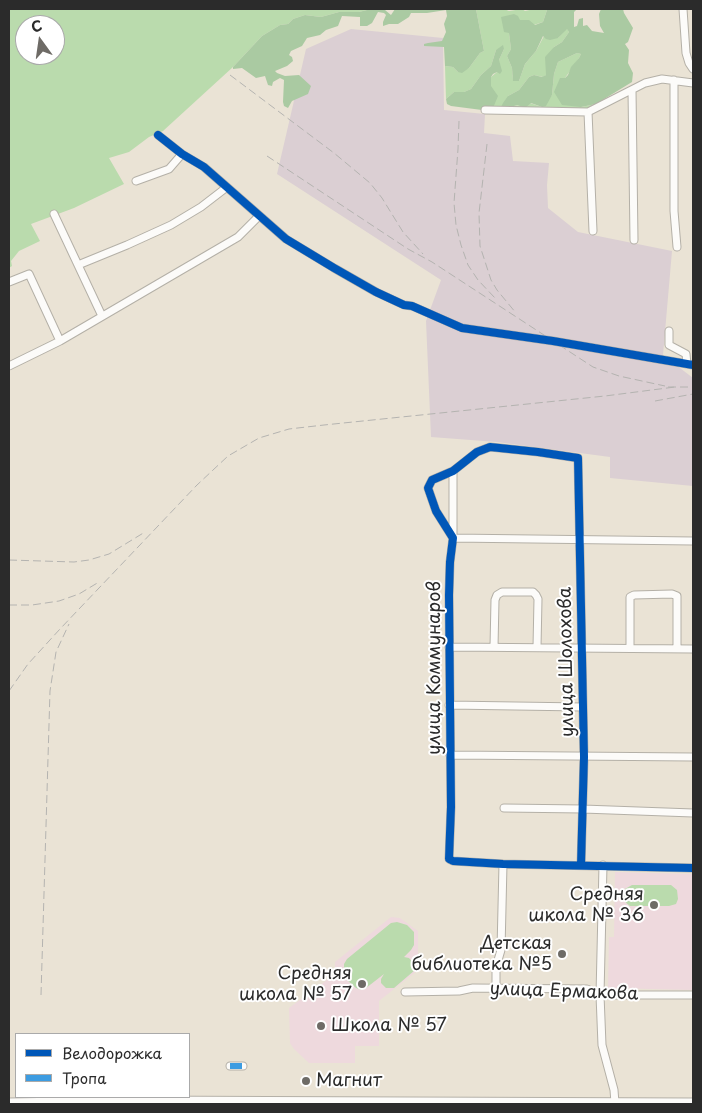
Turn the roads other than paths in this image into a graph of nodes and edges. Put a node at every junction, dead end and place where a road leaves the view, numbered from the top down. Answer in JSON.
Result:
{"nodes":[{"id":1,"x":682,"y":9,"type":"edge"},
{"id":2,"x":693,"y":49,"type":"edge"},
{"id":3,"x":686,"y":53,"type":"junction"},
{"id":4,"x":693,"y":69,"type":"edge"},
{"id":5,"x":674,"y":80,"type":"junction"},
{"id":6,"x":693,"y":83,"type":"edge"},
{"id":7,"x":632,"y":90,"type":"junction"},
{"id":8,"x":486,"y":110,"type":"dead end"},
{"id":9,"x":588,"y":112,"type":"junction"},
{"id":10,"x":158,"y":135,"type":"dead end"},
{"id":11,"x":182,"y":154,"type":"junction"},
{"id":12,"x":136,"y":181,"type":"dead end"},
{"id":13,"x":228,"y":187,"type":"junction"},
{"id":14,"x":54,"y":214,"type":"dead end"},
{"id":15,"x":259,"y":216,"type":"junction"},
{"id":16,"x":593,"y":231,"type":"dead end"},
{"id":17,"x":634,"y":240,"type":"dead end"},
{"id":18,"x":676,"y":247,"type":"dead end"},
{"id":19,"x":78,"y":265,"type":"junction"},
{"id":20,"x":9,"y":282,"type":"edge"},
{"id":21,"x":102,"y":316,"type":"junction"},
{"id":22,"x":669,"y":331,"type":"dead end"},
{"id":23,"x":60,"y":341,"type":"junction"},
{"id":24,"x":690,"y":364,"type":"edge"},
{"id":25,"x":9,"y":366,"type":"edge"},
{"id":26,"x":453,"y":471,"type":"junction"},
{"id":27,"x":452,"y":538,"type":"junction"},
{"id":28,"x":580,"y":538,"type":"junction"},
{"id":29,"x":693,"y":541,"type":"edge"},
{"id":30,"x":449,"y":647,"type":"junction"},
{"id":31,"x":494,"y":647,"type":"junction"},
{"id":32,"x":538,"y":648,"type":"junction"},
{"id":33,"x":581,"y":648,"type":"junction"},
{"id":34,"x":630,"y":648,"type":"junction"},
{"id":35,"x":677,"y":649,"type":"junction"},
{"id":36,"x":693,"y":649,"type":"edge"},
{"id":37,"x":449,"y":705,"type":"junction"},
{"id":38,"x":582,"y":707,"type":"junction"},
{"id":39,"x":450,"y":755,"type":"junction"},
{"id":40,"x":584,"y":756,"type":"junction"},
{"id":41,"x":693,"y":757,"type":"edge"},
{"id":42,"x":504,"y":808,"type":"dead end"},
{"id":43,"x":583,"y":809,"type":"junction"},
{"id":44,"x":693,"y":813,"type":"edge"},
{"id":45,"x":503,"y":864,"type":"junction"},
{"id":46,"x":581,"y":865,"type":"junction"},
{"id":47,"x":603,"y":865,"type":"junction"},
{"id":48,"x":693,"y":868,"type":"edge"},
{"id":49,"x":496,"y":988,"type":"junction"},
{"id":50,"x":405,"y":992,"type":"dead end"},
{"id":51,"x":600,"y":995,"type":"junction"},
{"id":52,"x":693,"y":996,"type":"edge"},
{"id":53,"x":230,"y":1066,"type":"dead end"},
{"id":54,"x":243,"y":1066,"type":"dead end"},
{"id":55,"x":9,"y":1102,"type":"edge"},
{"id":56,"x":223,"y":1103,"type":"edge"},
{"id":57,"x":615,"y":1103,"type":"edge"},
{"id":58,"x":693,"y":1103,"type":"edge"}],
"edges":[{"from":1,"to":3,"type":"street"},
{"from":2,"to":3,"type":"street"},
{"from":3,"to":4,"type":"street"},
{"from":5,"to":6,"type":"street"},
{"from":5,"to":7,"type":"street"},
{"from":5,"to":18,"type":"street"},
{"from":7,"to":9,"type":"street"},
{"from":7,"to":17,"type":"street"},
{"from":8,"to":9,"type":"street"},
{"from":9,"to":16,"type":"street"},
{"from":10,"to":11,"type":"street"},
{"from":11,"to":12,"type":"street"},
{"from":11,"to":13,"type":"street"},
{"from":13,"to":15,"type":"street"},
{"from":13,"to":19,"type":"street"},
{"from":14,"to":19,"type":"street"},
{"from":15,"to":21,"type":"street"},
{"from":15,"to":24,"type":"street"},
{"from":19,"to":21,"type":"street"},
{"from":20,"to":23,"type":"street"},
{"from":21,"to":23,"type":"street"},
{"from":22,"to":24,"type":"street"},
{"from":23,"to":25,"type":"street"},
{"from":26,"to":27,"type":"street","name":"улица Коммунаров"},
{"from":26,"to":27,"type":"street"},
{"from":26,"to":28,"type":"street","name":"улица Шолохова"},
{"from":27,"to":28,"type":"street"},
{"from":27,"to":30,"type":"street","name":"улица Коммунаров"},
{"from":28,"to":29,"type":"street"},
{"from":28,"to":33,"type":"street","name":"улица Шолохова"},
{"from":30,"to":31,"type":"street"},
{"from":30,"to":37,"type":"street","name":"улица Коммунаров"},
{"from":31,"to":32,"type":"street"},
{"from":31,"to":32,"type":"street"},
{"from":32,"to":33,"type":"street"},
{"from":33,"to":34,"type":"street"},
{"from":33,"to":38,"type":"street","name":"улица Шолохова"},
{"from":34,"to":35,"type":"street"},
{"from":34,"to":35,"type":"street"},
{"from":35,"to":36,"type":"street"},
{"from":37,"to":38,"type":"street"},
{"from":37,"to":39,"type":"street","name":"улица Коммунаров"},
{"from":38,"to":40,"type":"street","name":"улица Шолохова"},
{"from":39,"to":40,"type":"street"},
{"from":39,"to":45,"type":"street","name":"улица Коммунаров"},
{"from":40,"to":41,"type":"street"},
{"from":40,"to":43,"type":"street","name":"улица Шолохова"},
{"from":42,"to":43,"type":"street"},
{"from":43,"to":44,"type":"street"},
{"from":43,"to":46,"type":"street","name":"улица Шолохова"},
{"from":45,"to":46,"type":"street"},
{"from":45,"to":49,"type":"street"},
{"from":46,"to":47,"type":"street"},
{"from":47,"to":48,"type":"street"},
{"from":47,"to":51,"type":"street"},
{"from":49,"to":50,"type":"street","name":"улица Ермакова"},
{"from":49,"to":51,"type":"street","name":"улица Ермакова"},
{"from":51,"to":52,"type":"street","name":"улица Ермакова"},
{"from":51,"to":57,"type":"street"},
{"from":53,"to":54,"type":"street"},
{"from":55,"to":56,"type":"main road"},
{"from":56,"to":57,"type":"main road"},
{"from":57,"to":58,"type":"main road"}]}
